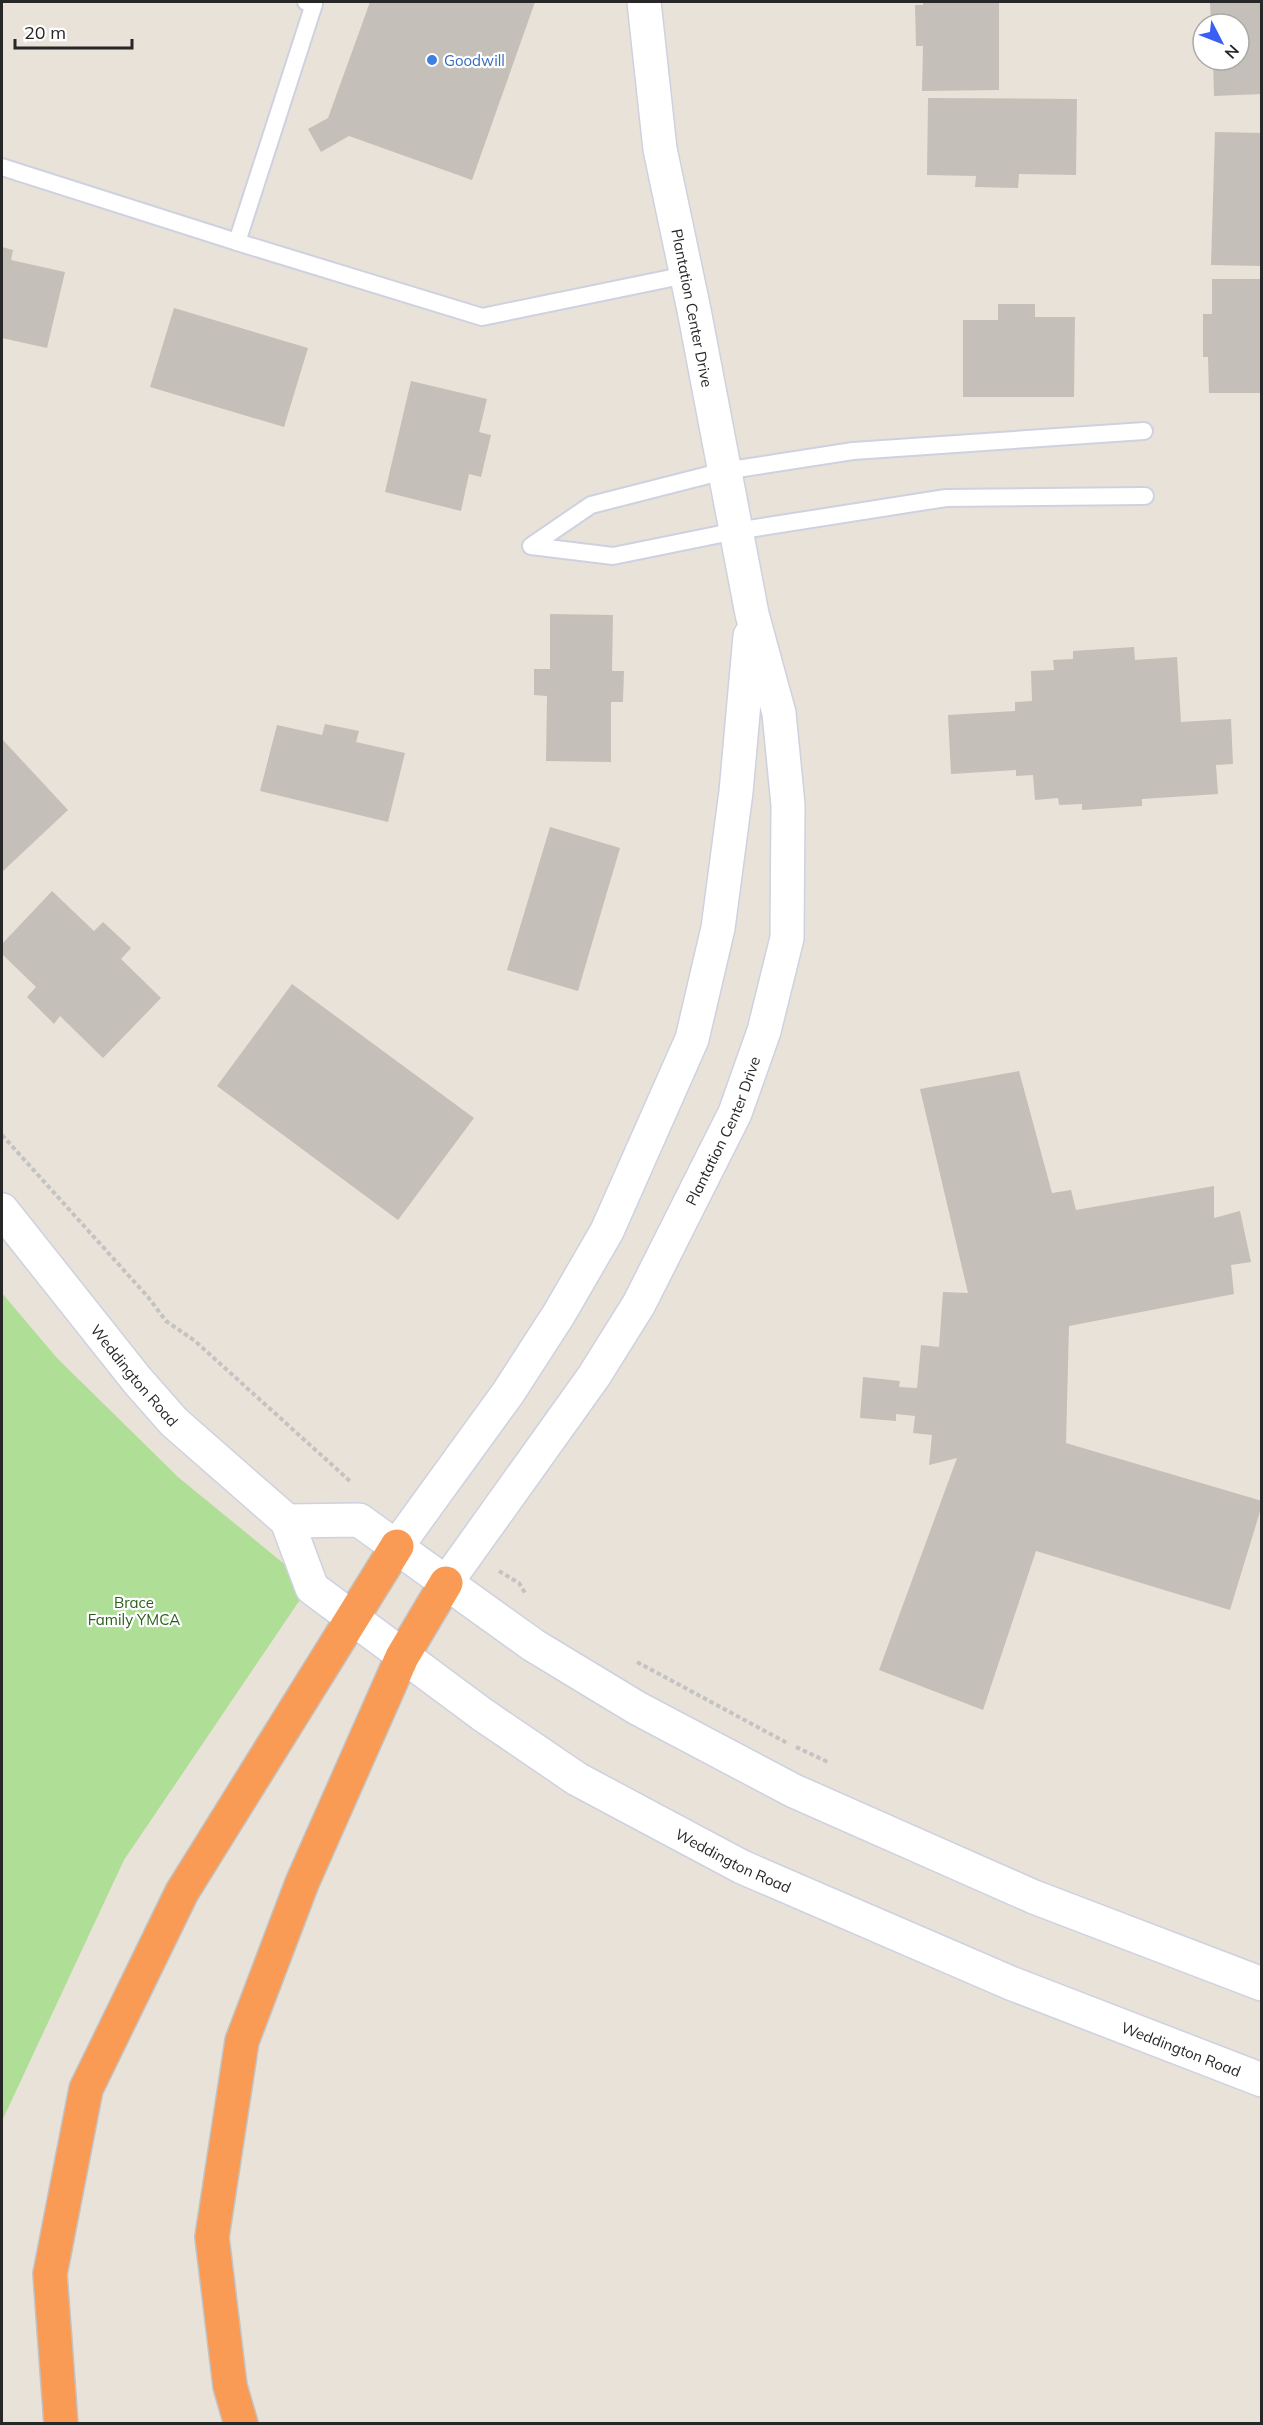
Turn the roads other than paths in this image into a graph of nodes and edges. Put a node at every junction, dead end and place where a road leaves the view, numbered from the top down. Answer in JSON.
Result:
{"nodes":[{"id":1,"x":306,"y":2,"type":"edge"},
{"id":2,"x":644,"y":2,"type":"edge"},
{"id":3,"x":2,"y":167,"type":"edge"},
{"id":4,"x":237,"y":242,"type":"junction"},
{"id":5,"x":686,"y":275,"type":"junction"},
{"id":6,"x":1144,"y":431,"type":"dead end"},
{"id":7,"x":724,"y":471,"type":"junction"},
{"id":8,"x":1145,"y":496,"type":"dead end"},
{"id":9,"x":736,"y":531,"type":"junction"},
{"id":10,"x":752,"y":614,"type":"junction"},
{"id":11,"x":2,"y":1210,"type":"edge"},
{"id":12,"x":287,"y":1521,"type":"junction"},
{"id":13,"x":397,"y":1546,"type":"junction"},
{"id":14,"x":446,"y":1583,"type":"junction"},
{"id":15,"x":352,"y":1617,"type":"junction"},
{"id":16,"x":402,"y":1657,"type":"junction"},
{"id":17,"x":1262,"y":1984,"type":"edge"},
{"id":18,"x":1262,"y":2080,"type":"edge"},
{"id":19,"x":61,"y":2424,"type":"edge"},
{"id":20,"x":241,"y":2424,"type":"edge"}],
"edges":[{"from":1,"to":4,"type":"lane"},
{"from":2,"to":5,"type":"street","name":"Plantation Center Drive"},
{"from":3,"to":4,"type":"lane"},
{"from":4,"to":5,"type":"lane"},
{"from":5,"to":7,"type":"street","name":"Plantation Center Drive"},
{"from":6,"to":7,"type":"lane"},
{"from":7,"to":9,"type":"street","name":"Plantation Center Drive"},
{"from":7,"to":9,"type":"lane"},
{"from":8,"to":9,"type":"lane"},
{"from":9,"to":10,"type":"street","name":"Plantation Center Drive"},
{"from":10,"to":13,"type":"street","name":"Plantation Center Drive"},
{"from":10,"to":14,"type":"street","name":"Plantation Center Drive"},
{"from":11,"to":12,"type":"street","name":"Weddington Road"},
{"from":12,"to":13,"type":"street"},
{"from":12,"to":15,"type":"street","name":"Weddington Road"},
{"from":13,"to":14,"type":"street"},
{"from":13,"to":15,"type":"highway"},
{"from":14,"to":16,"type":"highway"},
{"from":14,"to":17,"type":"street"},
{"from":15,"to":16,"type":"street","name":"Weddington Road"},
{"from":15,"to":19,"type":"highway"},
{"from":16,"to":18,"type":"street","name":"Weddington Road"},
{"from":16,"to":20,"type":"highway"}]}
